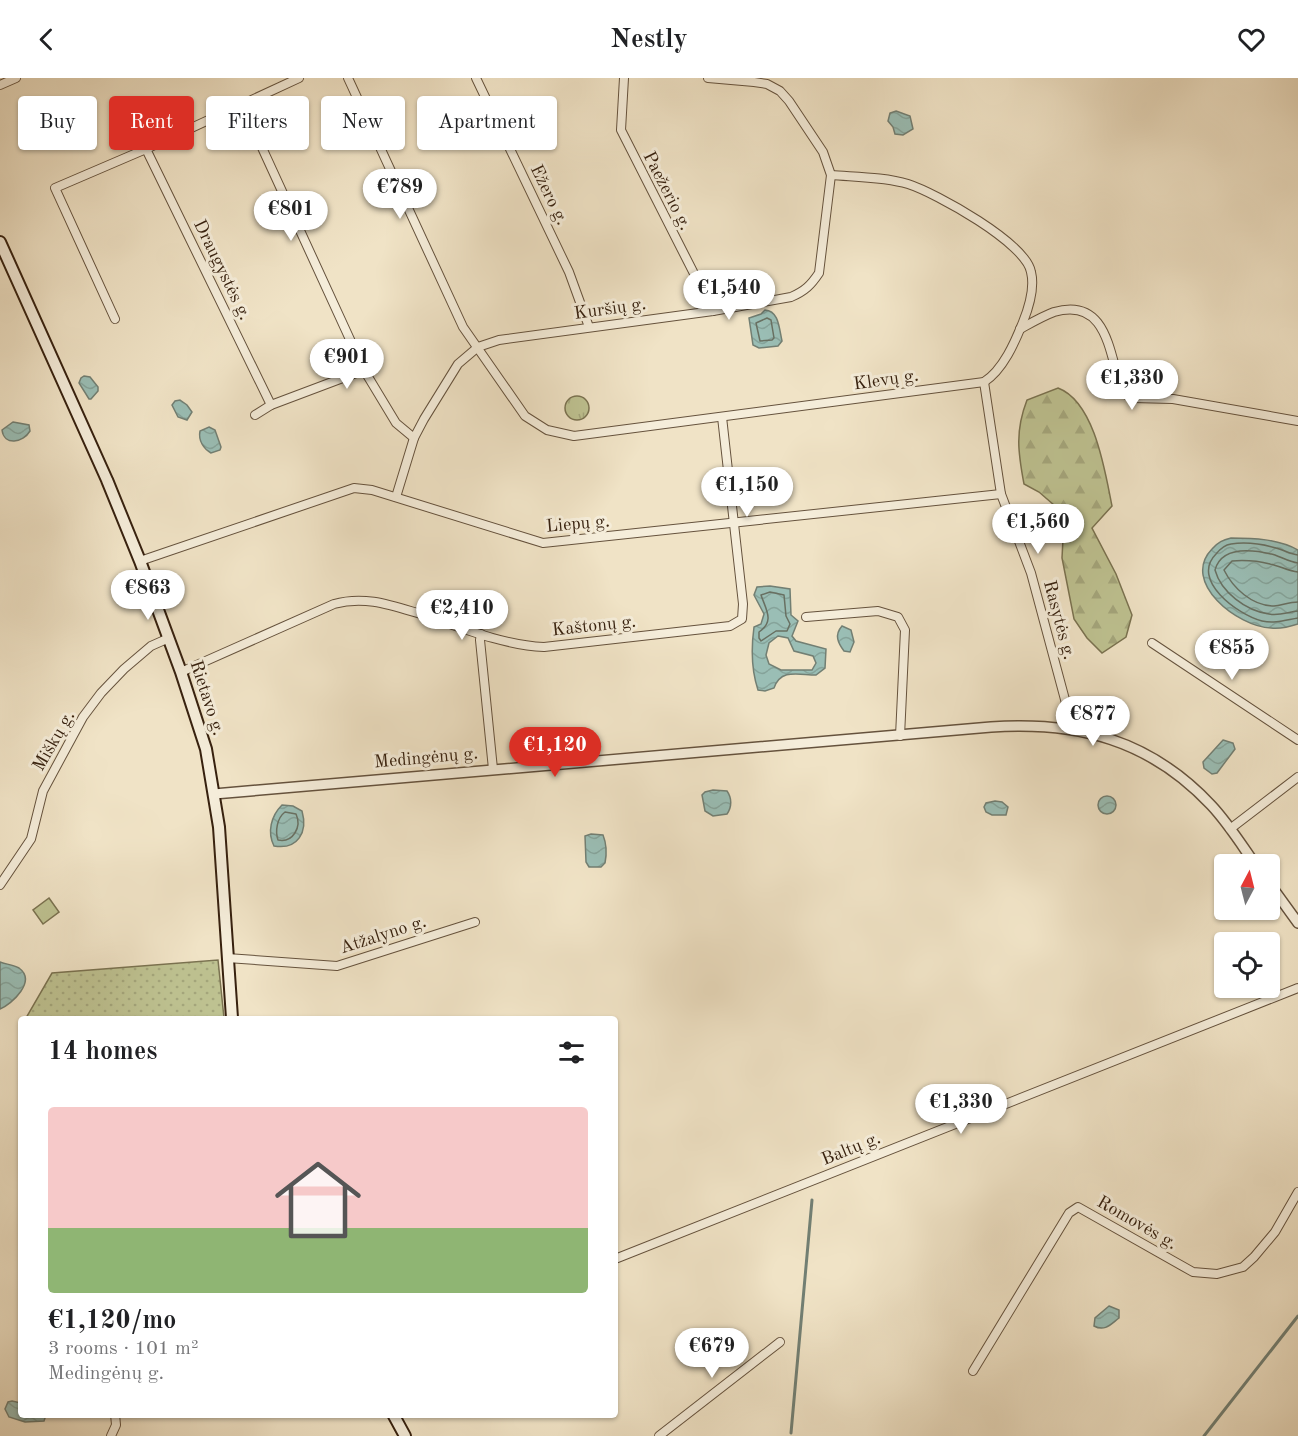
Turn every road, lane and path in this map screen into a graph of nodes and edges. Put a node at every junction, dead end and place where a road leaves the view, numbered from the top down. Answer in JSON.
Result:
{"nodes":[{"id":1,"x":16,"y":78,"type":"edge"},
{"id":2,"x":299,"y":78,"type":"edge"},
{"id":3,"x":348,"y":78,"type":"edge"},
{"id":4,"x":476,"y":78,"type":"edge"},
{"id":5,"x":624,"y":78,"type":"edge"},
{"id":6,"x":708,"y":78,"type":"edge"},
{"id":7,"x":0,"y":86,"type":"edge"},
{"id":8,"x":260,"y":96,"type":"edge"},
{"id":9,"x":144,"y":150,"type":"edge"},
{"id":10,"x":146,"y":150,"type":"edge"},
{"id":11,"x":263,"y":150,"type":"edge"},
{"id":12,"x":831,"y":175,"type":"junction"},
{"id":13,"x":0,"y":242,"type":"edge"},
{"id":14,"x":713,"y":311,"type":"junction"},
{"id":15,"x":115,"y":319,"type":"dead end"},
{"id":16,"x":589,"y":327,"type":"junction"},
{"id":17,"x":1020,"y":329,"type":"junction"},
{"id":18,"x":478,"y":347,"type":"junction"},
{"id":19,"x":364,"y":370,"type":"junction"},
{"id":20,"x":984,"y":382,"type":"junction"},
{"id":21,"x":271,"y":405,"type":"junction"},
{"id":22,"x":255,"y":415,"type":"dead end"},
{"id":23,"x":722,"y":417,"type":"junction"},
{"id":24,"x":1298,"y":421,"type":"edge"},
{"id":25,"x":414,"y":438,"type":"junction"},
{"id":26,"x":1001,"y":494,"type":"junction"},
{"id":27,"x":396,"y":497,"type":"junction"},
{"id":28,"x":735,"y":522,"type":"junction"},
{"id":29,"x":141,"y":561,"type":"junction"},
{"id":30,"x":806,"y":617,"type":"dead end"},
{"id":31,"x":481,"y":634,"type":"junction"},
{"id":32,"x":169,"y":638,"type":"junction"},
{"id":33,"x":1152,"y":643,"type":"dead end"},
{"id":34,"x":181,"y":672,"type":"junction"},
{"id":35,"x":1069,"y":728,"type":"junction"},
{"id":36,"x":896,"y":737,"type":"junction"},
{"id":37,"x":1298,"y":740,"type":"edge"},
{"id":38,"x":493,"y":769,"type":"junction"},
{"id":39,"x":1298,"y":777,"type":"edge"},
{"id":40,"x":214,"y":794,"type":"junction"},
{"id":41,"x":1230,"y":829,"type":"junction"},
{"id":42,"x":1248,"y":854,"type":"edge"},
{"id":43,"x":0,"y":885,"type":"edge"},
{"id":44,"x":1280,"y":898,"type":"edge"},
{"id":45,"x":475,"y":922,"type":"dead end"},
{"id":46,"x":1298,"y":923,"type":"edge"},
{"id":47,"x":227,"y":958,"type":"junction"},
{"id":48,"x":1298,"y":988,"type":"edge"},
{"id":49,"x":232,"y":1016,"type":"edge"},
{"id":50,"x":1298,"y":1192,"type":"edge"},
{"id":51,"x":618,"y":1257,"type":"edge"},
{"id":52,"x":780,"y":1341,"type":"dead end"},
{"id":53,"x":973,"y":1371,"type":"dead end"},
{"id":54,"x":116,"y":1418,"type":"edge"},
{"id":55,"x":395,"y":1418,"type":"edge"},
{"id":56,"x":111,"y":1436,"type":"edge"},
{"id":57,"x":405,"y":1436,"type":"edge"},
{"id":58,"x":660,"y":1436,"type":"edge"}],
"edges":[{"from":1,"to":7,"type":"street"},
{"from":2,"to":8,"type":"street"},
{"from":3,"to":18,"type":"street","name":"Klevų g."},
{"from":4,"to":16,"type":"street","name":"Ežero g."},
{"from":5,"to":14,"type":"street","name":"Paežerio g."},
{"from":6,"to":12,"type":"street","name":"Kuršių g."},
{"from":9,"to":15,"type":"street"},
{"from":10,"to":21,"type":"street","name":"Draugystės g."},
{"from":11,"to":19,"type":"street"},
{"from":12,"to":14,"type":"street","name":"Kuršių g."},
{"from":12,"to":17,"type":"street"},
{"from":13,"to":29,"type":"main road","name":"Rietavo g."},
{"from":14,"to":16,"type":"street","name":"Kuršių g."},
{"from":16,"to":18,"type":"street","name":"Kuršių g."},
{"from":17,"to":20,"type":"street"},
{"from":17,"to":24,"type":"street"},
{"from":18,"to":23,"type":"street","name":"Klevų g."},
{"from":18,"to":25,"type":"street","name":"Kuršių g."},
{"from":19,"to":21,"type":"street"},
{"from":19,"to":25,"type":"street"},
{"from":20,"to":23,"type":"street","name":"Klevų g."},
{"from":20,"to":26,"type":"street","name":"Rasytės g."},
{"from":21,"to":22,"type":"street"},
{"from":23,"to":28,"type":"street"},
{"from":25,"to":27,"type":"street","name":"Kuršių g."},
{"from":26,"to":28,"type":"street","name":"Liepų g."},
{"from":26,"to":35,"type":"street","name":"Rasytės g."},
{"from":27,"to":28,"type":"street","name":"Liepų g."},
{"from":27,"to":29,"type":"street","name":"Liepų g."},
{"from":28,"to":31,"type":"street","name":"Kaštonų g."},
{"from":29,"to":32,"type":"main road","name":"Rietavo g."},
{"from":30,"to":36,"type":"street"},
{"from":31,"to":34,"type":"street","name":"Kaštonų g."},
{"from":31,"to":38,"type":"street"},
{"from":32,"to":34,"type":"main road","name":"Rietavo g."},
{"from":32,"to":43,"type":"street","name":"Miškų g."},
{"from":33,"to":37,"type":"street"},
{"from":34,"to":40,"type":"main road","name":"Rietavo g."},
{"from":35,"to":36,"type":"street","name":"Medingėnų g."},
{"from":35,"to":41,"type":"street","name":"Medingėnų g."},
{"from":36,"to":38,"type":"street","name":"Medingėnų g."},
{"from":38,"to":40,"type":"street","name":"Medingėnų g."},
{"from":39,"to":41,"type":"street"},
{"from":40,"to":47,"type":"main road","name":"Rietavo g."},
{"from":41,"to":42,"type":"street","name":"Medingėnų g."},
{"from":44,"to":46,"type":"street"},
{"from":45,"to":47,"type":"street","name":"Atžalyno g."},
{"from":47,"to":49,"type":"main road","name":"Rietavo g."},
{"from":48,"to":51,"type":"street","name":"Baltų g."},
{"from":50,"to":53,"type":"street","name":"Romovės g."},
{"from":52,"to":58,"type":"street"},
{"from":54,"to":56,"type":"street"},
{"from":55,"to":57,"type":"main road"}]}
